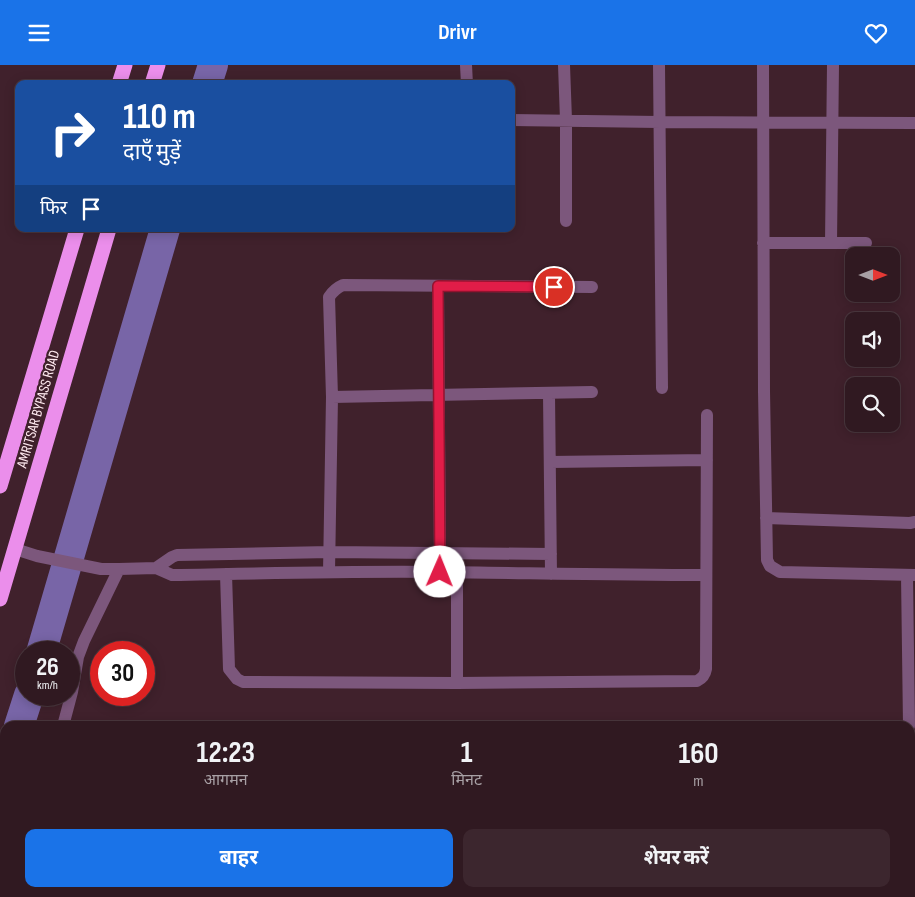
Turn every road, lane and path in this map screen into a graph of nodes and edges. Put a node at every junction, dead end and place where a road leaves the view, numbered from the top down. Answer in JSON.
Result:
{"nodes":[{"id":1,"x":124,"y":65,"type":"edge"},
{"id":2,"x":158,"y":65,"type":"edge"},
{"id":3,"x":466,"y":65,"type":"edge"},
{"id":4,"x":564,"y":65,"type":"edge"},
{"id":5,"x":659,"y":65,"type":"edge"},
{"id":6,"x":762,"y":65,"type":"edge"},
{"id":7,"x":833,"y":65,"type":"edge"},
{"id":8,"x":120,"y":80,"type":"edge"},
{"id":9,"x":153,"y":80,"type":"edge"},
{"id":10,"x":466,"y":80,"type":"edge"},
{"id":11,"x":515,"y":120,"type":"edge"},
{"id":12,"x":566,"y":120,"type":"junction"},
{"id":13,"x":659,"y":122,"type":"junction"},
{"id":14,"x":763,"y":123,"type":"junction"},
{"id":15,"x":833,"y":123,"type":"junction"},
{"id":16,"x":915,"y":123,"type":"edge"},
{"id":17,"x":566,"y":221,"type":"dead end"},
{"id":18,"x":76,"y":232,"type":"edge"},
{"id":19,"x":108,"y":232,"type":"edge"},
{"id":20,"x":763,"y":243,"type":"junction"},
{"id":21,"x":831,"y":243,"type":"junction"},
{"id":22,"x":866,"y":243,"type":"dead end"},
{"id":23,"x":438,"y":286,"type":"junction"},
{"id":24,"x":592,"y":287,"type":"dead end"},
{"id":25,"x":662,"y":388,"type":"dead end"},
{"id":26,"x":592,"y":392,"type":"dead end"},
{"id":27,"x":549,"y":394,"type":"junction"},
{"id":28,"x":440,"y":396,"type":"junction"},
{"id":29,"x":332,"y":397,"type":"junction"},
{"id":30,"x":707,"y":415,"type":"dead end"},
{"id":31,"x":707,"y":460,"type":"junction"},
{"id":32,"x":550,"y":461,"type":"junction"},
{"id":33,"x":0,"y":487,"type":"edge"},
{"id":34,"x":766,"y":518,"type":"junction"},
{"id":35,"x":915,"y":522,"type":"edge"},
{"id":36,"x":14,"y":549,"type":"junction"},
{"id":37,"x":330,"y":551,"type":"junction"},
{"id":38,"x":441,"y":553,"type":"junction"},
{"id":39,"x":551,"y":554,"type":"junction"},
{"id":40,"x":156,"y":568,"type":"junction"},
{"id":41,"x":119,"y":569,"type":"junction"},
{"id":42,"x":329,"y":572,"type":"junction"},
{"id":43,"x":440,"y":572,"type":"junction"},
{"id":44,"x":457,"y":573,"type":"junction"},
{"id":45,"x":226,"y":574,"type":"junction"},
{"id":46,"x":551,"y":574,"type":"junction"},
{"id":47,"x":706,"y":575,"type":"junction"},
{"id":48,"x":911,"y":575,"type":"edge"},
{"id":49,"x":0,"y":599,"type":"edge"},
{"id":50,"x":457,"y":683,"type":"junction"},
{"id":51,"x":63,"y":721,"type":"edge"},
{"id":52,"x":909,"y":721,"type":"edge"}],
"edges":[{"from":1,"to":8,"type":"highway"},
{"from":2,"to":9,"type":"highway"},
{"from":3,"to":10,"type":"street"},
{"from":4,"to":12,"type":"street"},
{"from":5,"to":13,"type":"street"},
{"from":6,"to":14,"type":"street"},
{"from":7,"to":15,"type":"street"},
{"from":11,"to":12,"type":"street"},
{"from":12,"to":13,"type":"street"},
{"from":12,"to":17,"type":"street"},
{"from":13,"to":14,"type":"street"},
{"from":13,"to":25,"type":"street"},
{"from":14,"to":15,"type":"street"},
{"from":14,"to":20,"type":"street"},
{"from":15,"to":16,"type":"street"},
{"from":15,"to":21,"type":"street"},
{"from":18,"to":33,"type":"highway","name":"AMRITSAR BYPASS ROAD"},
{"from":19,"to":36,"type":"highway","name":"AMRITSAR BYPASS ROAD"},
{"from":20,"to":21,"type":"street"},
{"from":20,"to":34,"type":"street"},
{"from":21,"to":22,"type":"street"},
{"from":23,"to":24,"type":"street"},
{"from":23,"to":28,"type":"street"},
{"from":23,"to":29,"type":"street"},
{"from":26,"to":27,"type":"street"},
{"from":27,"to":28,"type":"street"},
{"from":27,"to":32,"type":"street"},
{"from":28,"to":29,"type":"street"},
{"from":28,"to":38,"type":"street"},
{"from":29,"to":37,"type":"street"},
{"from":30,"to":31,"type":"street"},
{"from":31,"to":32,"type":"street"},
{"from":31,"to":47,"type":"street"},
{"from":32,"to":39,"type":"street"},
{"from":34,"to":35,"type":"street"},
{"from":34,"to":48,"type":"street"},
{"from":36,"to":41,"type":"street"},
{"from":36,"to":49,"type":"highway","name":"AMRITSAR BYPASS ROAD"},
{"from":37,"to":38,"type":"street"},
{"from":37,"to":40,"type":"street"},
{"from":37,"to":42,"type":"street"},
{"from":38,"to":39,"type":"street"},
{"from":38,"to":43,"type":"street"},
{"from":39,"to":46,"type":"street"},
{"from":40,"to":41,"type":"street"},
{"from":40,"to":45,"type":"street"},
{"from":41,"to":51,"type":"street"},
{"from":42,"to":43,"type":"street"},
{"from":42,"to":45,"type":"street"},
{"from":43,"to":44,"type":"street"},
{"from":44,"to":46,"type":"street"},
{"from":44,"to":50,"type":"street"},
{"from":45,"to":50,"type":"street"},
{"from":46,"to":47,"type":"street"},
{"from":47,"to":50,"type":"street"},
{"from":48,"to":52,"type":"street"}]}
